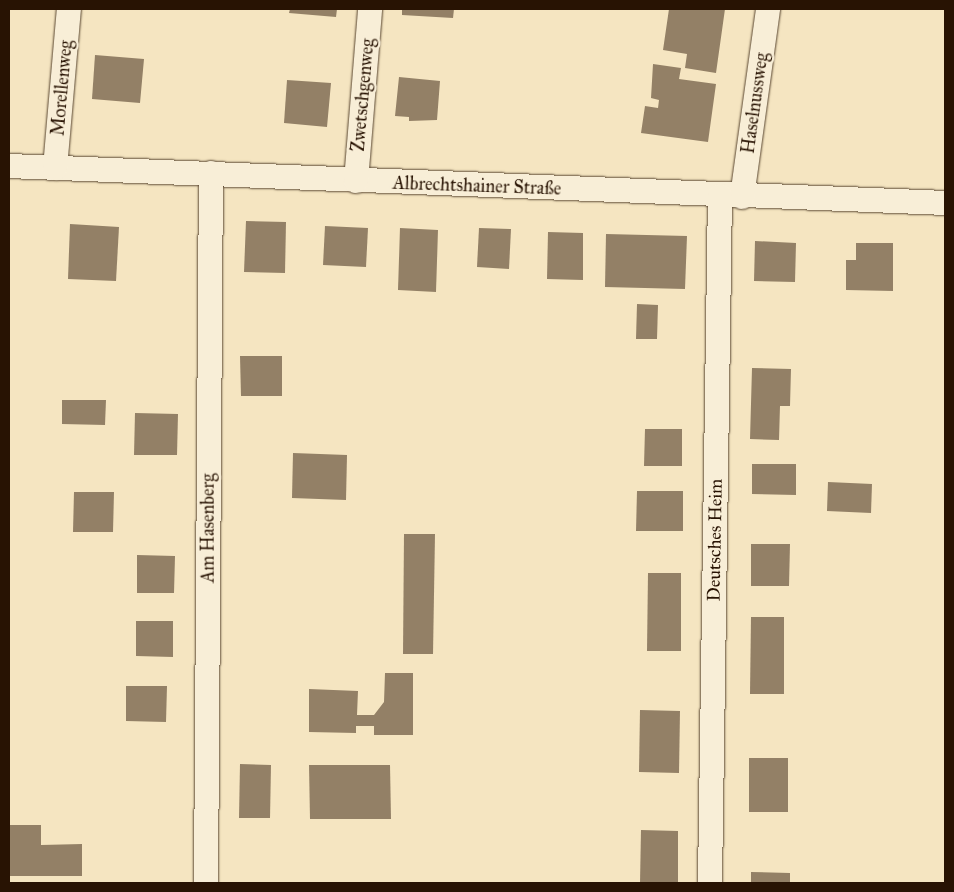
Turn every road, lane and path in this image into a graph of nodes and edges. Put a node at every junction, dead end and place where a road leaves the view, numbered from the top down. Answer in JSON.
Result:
{"nodes":[{"id":1,"x":69,"y":9,"type":"edge"},
{"id":2,"x":370,"y":9,"type":"edge"},
{"id":3,"x":768,"y":9,"type":"edge"},
{"id":4,"x":9,"y":166,"type":"edge"},
{"id":5,"x":55,"y":168,"type":"junction"},
{"id":6,"x":211,"y":173,"type":"junction"},
{"id":7,"x":356,"y":181,"type":"junction"},
{"id":8,"x":731,"y":196,"type":"junction"},
{"id":9,"x":945,"y":203,"type":"edge"},
{"id":10,"x":206,"y":883,"type":"edge"},
{"id":11,"x":710,"y":883,"type":"edge"}],
"edges":[{"from":1,"to":5,"type":"street","name":"Morellenweg"},
{"from":2,"to":7,"type":"street","name":"Zwetschgenweg"},
{"from":3,"to":8,"type":"street","name":"Haselnussweg"},
{"from":4,"to":5,"type":"street","name":"Albrechtshainer Straße"},
{"from":5,"to":6,"type":"street","name":"Albrechtshainer Straße"},
{"from":6,"to":7,"type":"street","name":"Albrechtshainer Straße"},
{"from":6,"to":10,"type":"street","name":"Am Hasenberg"},
{"from":7,"to":8,"type":"street","name":"Albrechtshainer Straße"},
{"from":8,"to":9,"type":"street","name":"Albrechtshainer Straße"},
{"from":8,"to":11,"type":"street","name":"Deutsches Heim"}]}
